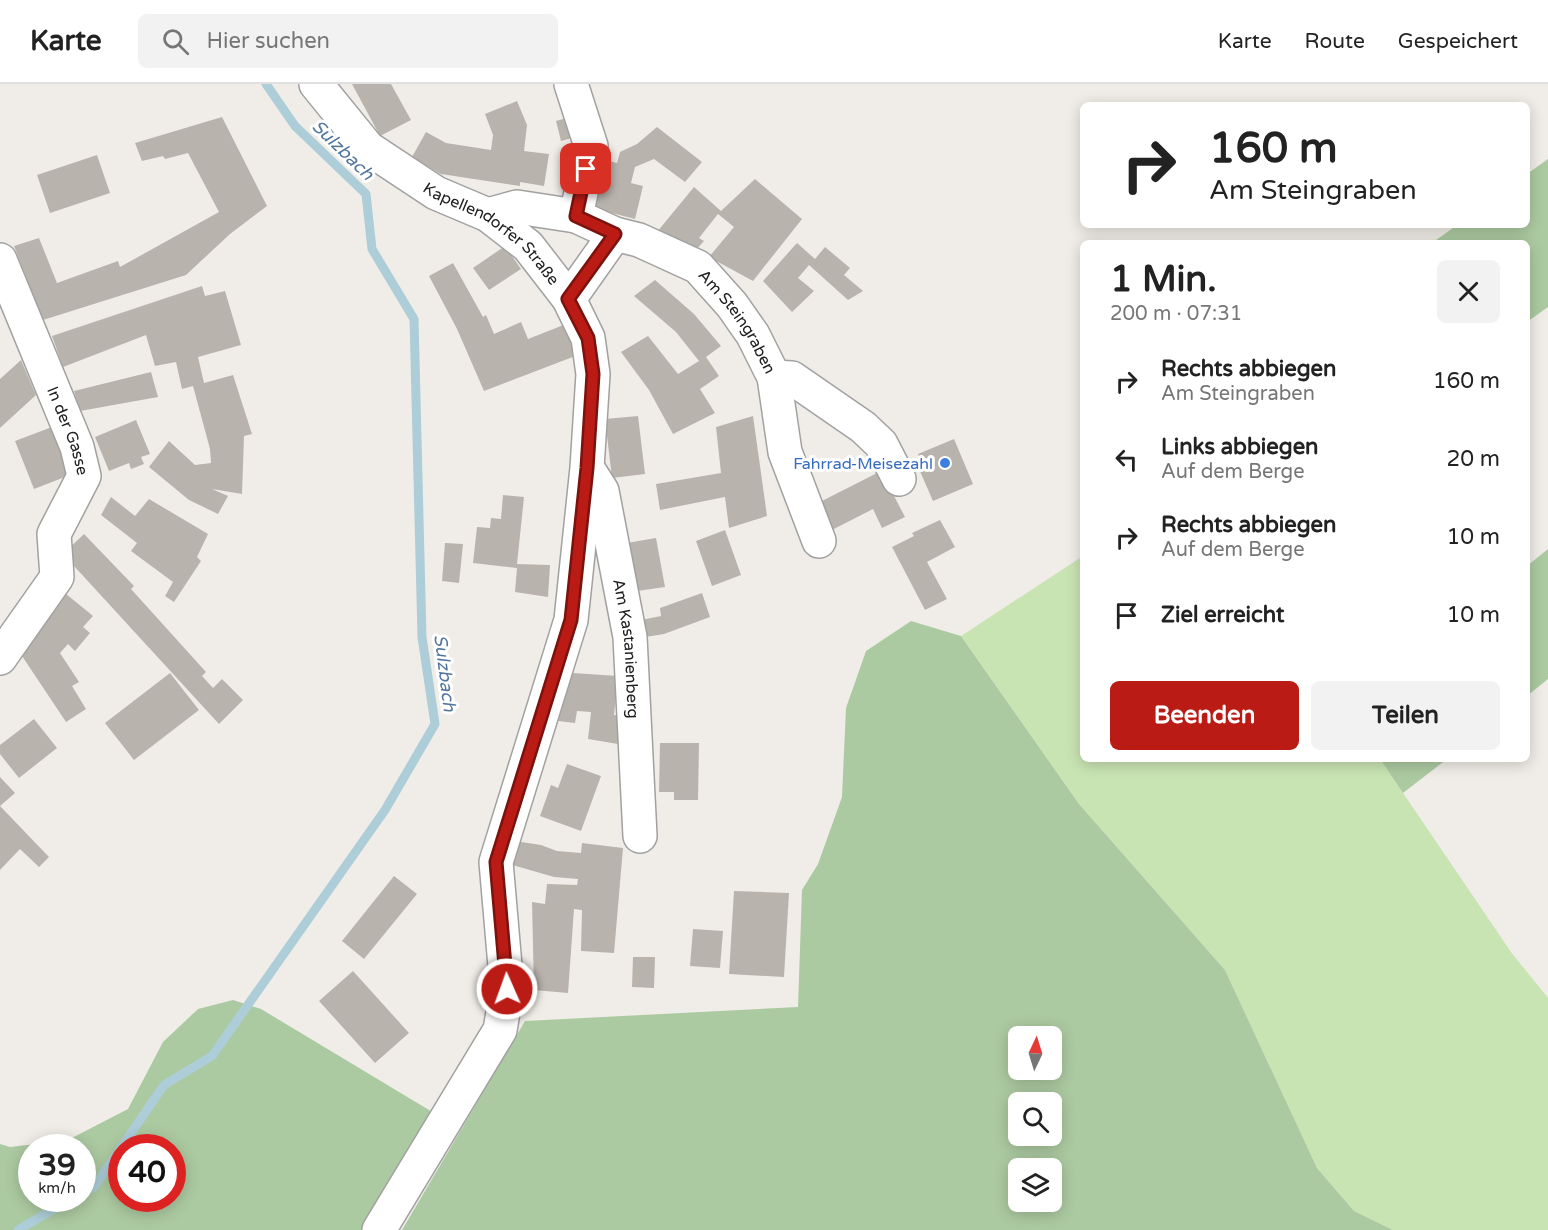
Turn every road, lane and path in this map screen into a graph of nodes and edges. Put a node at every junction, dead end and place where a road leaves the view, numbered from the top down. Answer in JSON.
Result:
{"nodes":[{"id":1,"x":316,"y":84,"type":"edge"},
{"id":2,"x":571,"y":84,"type":"edge"},
{"id":3,"x":488,"y":215,"type":"junction"},
{"id":4,"x":576,"y":216,"type":"junction"},
{"id":5,"x":615,"y":234,"type":"junction"},
{"id":6,"x":0,"y":260,"type":"edge"},
{"id":7,"x":568,"y":299,"type":"junction"},
{"id":8,"x":774,"y":377,"type":"junction"},
{"id":9,"x":587,"y":468,"type":"junction"},
{"id":10,"x":899,"y":479,"type":"dead end"},
{"id":11,"x":819,"y":541,"type":"dead end"},
{"id":12,"x":0,"y":658,"type":"edge"},
{"id":13,"x":640,"y":836,"type":"dead end"},
{"id":14,"x":379,"y":1230,"type":"edge"}],
"edges":[{"from":1,"to":3,"type":"street","name":"Kapellendorfer Straße"},
{"from":2,"to":4,"type":"street"},
{"from":3,"to":4,"type":"street","name":"Am Steingraben"},
{"from":3,"to":7,"type":"street","name":"Kapellendorfer Straße"},
{"from":4,"to":5,"type":"street","name":"Am Steingraben"},
{"from":5,"to":7,"type":"street"},
{"from":5,"to":8,"type":"street","name":"Am Steingraben"},
{"from":6,"to":12,"type":"street","name":"In der Gasse"},
{"from":7,"to":9,"type":"street","name":"Kapellendorfer Straße"},
{"from":8,"to":10,"type":"street"},
{"from":8,"to":11,"type":"street","name":"Am Steingraben"},
{"from":9,"to":13,"type":"street","name":"Am Kastanienberg"},
{"from":9,"to":14,"type":"street","name":"Kapellendorfer Straße"}]}
